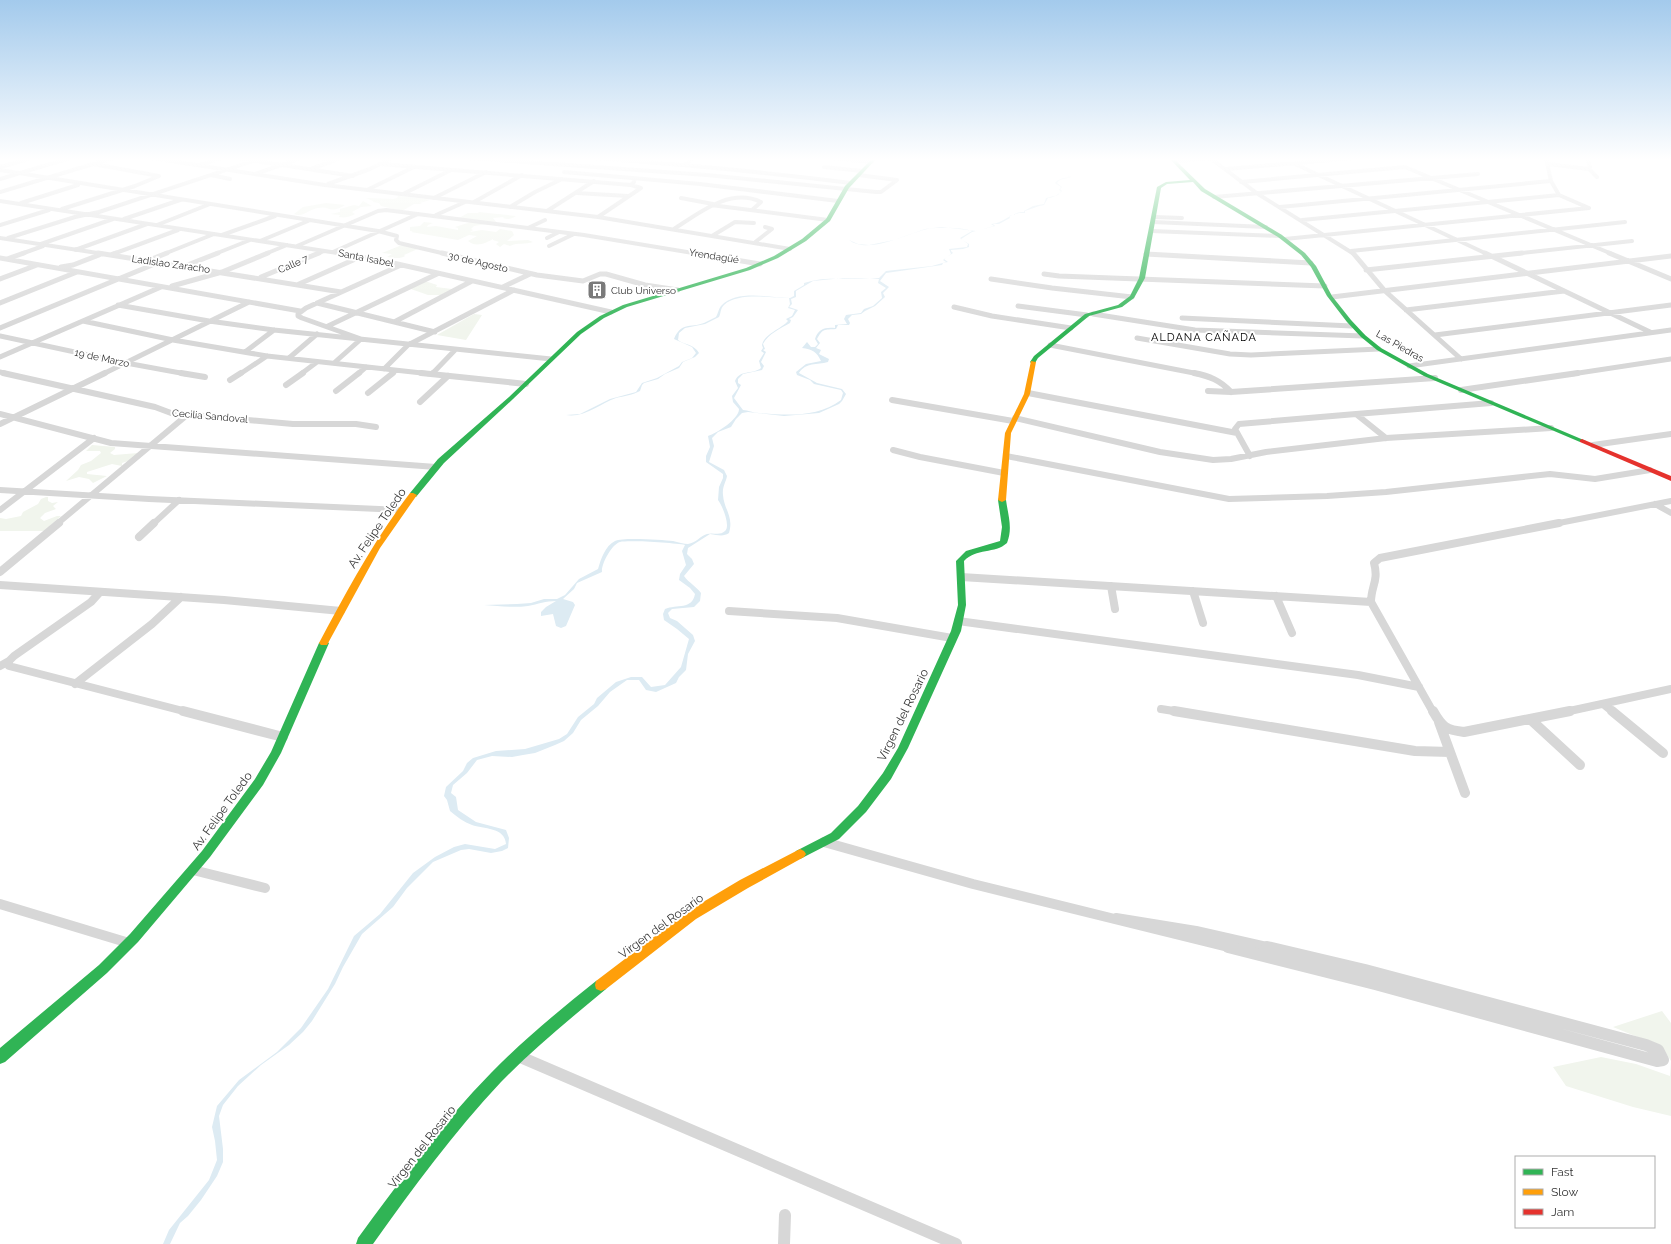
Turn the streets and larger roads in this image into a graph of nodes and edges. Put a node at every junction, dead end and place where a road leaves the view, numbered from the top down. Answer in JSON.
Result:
{"nodes":[{"id":1,"x":29,"y":216,"type":"edge"},
{"id":2,"x":83,"y":216,"type":"edge"},
{"id":3,"x":94,"y":216,"type":"edge"},
{"id":4,"x":133,"y":216,"type":"edge"},
{"id":5,"x":178,"y":216,"type":"edge"},
{"id":6,"x":277,"y":216,"type":"joint"},
{"id":7,"x":368,"y":216,"type":"edge"},
{"id":8,"x":413,"y":216,"type":"edge"},
{"id":9,"x":434,"y":216,"type":"edge"},
{"id":10,"x":590,"y":216,"type":"edge"},
{"id":11,"x":694,"y":216,"type":"edge"},
{"id":12,"x":798,"y":216,"type":"edge"},
{"id":13,"x":830,"y":216,"type":"edge"},
{"id":14,"x":1153,"y":216,"type":"edge"},
{"id":15,"x":1248,"y":216,"type":"edge"},
{"id":16,"x":1295,"y":216,"type":"edge"},
{"id":17,"x":1342,"y":216,"type":"edge"},
{"id":18,"x":1408,"y":216,"type":"edge"},
{"id":19,"x":1518,"y":216,"type":"joint"},
{"id":20,"x":598,"y":217,"type":"joint"},
{"id":21,"x":114,"y":219,"type":"junction"},
{"id":22,"x":122,"y":220,"type":"junction"},
{"id":23,"x":545,"y":220,"type":"dead end"},
{"id":24,"x":828,"y":220,"type":"junction"},
{"id":25,"x":1302,"y":220,"type":"junction"},
{"id":26,"x":308,"y":221,"type":"junction"},
{"id":27,"x":1626,"y":222,"type":"dead end"},
{"id":28,"x":754,"y":223,"type":"dead end"},
{"id":29,"x":147,"y":224,"type":"junction"},
{"id":30,"x":1152,"y":224,"type":"junction"},
{"id":31,"x":1262,"y":224,"type":"junction"},
{"id":32,"x":0,"y":225,"type":"edge"},
{"id":33,"x":155,"y":225,"type":"junction"},
{"id":34,"x":1425,"y":225,"type":"junction"},
{"id":35,"x":344,"y":226,"type":"junction"},
{"id":36,"x":765,"y":227,"type":"dead end"},
{"id":37,"x":527,"y":228,"type":"junction"},
{"id":38,"x":179,"y":229,"type":"junction"},
{"id":39,"x":674,"y":229,"type":"junction"},
{"id":40,"x":1552,"y":230,"type":"junction"},
{"id":41,"x":378,"y":231,"type":"junction"},
{"id":42,"x":559,"y":232,"type":"junction"},
{"id":43,"x":214,"y":234,"type":"junction"},
{"id":44,"x":574,"y":234,"type":"junction"},
{"id":45,"x":222,"y":235,"type":"junction"},
{"id":46,"x":712,"y":236,"type":"junction"},
{"id":47,"x":1326,"y":236,"type":"junction"},
{"id":48,"x":547,"y":238,"type":"dead end"},
{"id":49,"x":1283,"y":238,"type":"junction"},
{"id":50,"x":3,"y":239,"type":"edge"},
{"id":51,"x":251,"y":240,"type":"junction"},
{"id":52,"x":1457,"y":240,"type":"junction"},
{"id":53,"x":259,"y":241,"type":"junction"},
{"id":54,"x":1632,"y":241,"type":"dead end"},
{"id":55,"x":754,"y":243,"type":"junction"},
{"id":56,"x":42,"y":245,"type":"junction"},
{"id":57,"x":287,"y":245,"type":"junction"},
{"id":58,"x":1589,"y":245,"type":"junction"},
{"id":59,"x":296,"y":246,"type":"junction"},
{"id":60,"x":550,"y":246,"type":"dead end"},
{"id":61,"x":790,"y":249,"type":"junction"},
{"id":62,"x":74,"y":250,"type":"junction"},
{"id":63,"x":325,"y":251,"type":"junction"},
{"id":64,"x":1351,"y":251,"type":"junction"},
{"id":65,"x":333,"y":252,"type":"junction"},
{"id":66,"x":101,"y":254,"type":"junction"},
{"id":67,"x":1146,"y":254,"type":"junction"},
{"id":68,"x":109,"y":255,"type":"junction"},
{"id":69,"x":1491,"y":256,"type":"junction"},
{"id":70,"x":1671,"y":256,"type":"edge"},
{"id":71,"x":360,"y":257,"type":"junction"},
{"id":72,"x":2,"y":260,"type":"edge"},
{"id":73,"x":146,"y":261,"type":"junction"},
{"id":74,"x":1626,"y":261,"type":"junction"},
{"id":75,"x":1311,"y":262,"type":"junction"},
{"id":76,"x":158,"y":263,"type":"junction"},
{"id":77,"x":760,"y":264,"type":"junction"},
{"id":78,"x":37,"y":265,"type":"junction"},
{"id":79,"x":73,"y":265,"type":"junction"},
{"id":80,"x":401,"y":265,"type":"junction"},
{"id":81,"x":184,"y":266,"type":"junction"},
{"id":82,"x":54,"y":268,"type":"junction"},
{"id":83,"x":66,"y":270,"type":"junction"},
{"id":84,"x":1366,"y":270,"type":"junction"},
{"id":85,"x":78,"y":272,"type":"junction"},
{"id":86,"x":222,"y":272,"type":"junction"},
{"id":87,"x":437,"y":274,"type":"junction"},
{"id":88,"x":530,"y":274,"type":"junction"},
{"id":89,"x":1044,"y":274,"type":"dead end"},
{"id":90,"x":1526,"y":274,"type":"junction"},
{"id":91,"x":261,"y":278,"type":"junction"},
{"id":92,"x":1142,"y":278,"type":"junction"},
{"id":93,"x":0,"y":279,"type":"edge"},
{"id":94,"x":119,"y":279,"type":"junction"},
{"id":95,"x":991,"y":279,"type":"dead end"},
{"id":96,"x":1670,"y":279,"type":"edge"},
{"id":97,"x":472,"y":281,"type":"junction"},
{"id":98,"x":187,"y":283,"type":"junction"},
{"id":99,"x":299,"y":284,"type":"junction"},
{"id":100,"x":1325,"y":286,"type":"junction"},
{"id":101,"x":164,"y":287,"type":"junction"},
{"id":102,"x":503,"y":287,"type":"junction"},
{"id":103,"x":179,"y":289,"type":"junction"},
{"id":104,"x":514,"y":290,"type":"junction"},
{"id":105,"x":678,"y":290,"type":"junction"},
{"id":106,"x":1385,"y":291,"type":"junction"},
{"id":107,"x":1565,"y":291,"type":"junction"},
{"id":108,"x":342,"y":292,"type":"junction"},
{"id":109,"x":1332,"y":296,"type":"junction"},
{"id":110,"x":1132,"y":297,"type":"junction"},
{"id":111,"x":249,"y":302,"type":"junction"},
{"id":112,"x":0,"y":303,"type":"edge"},
{"id":113,"x":317,"y":303,"type":"junction"},
{"id":114,"x":118,"y":305,"type":"junction"},
{"id":115,"x":1671,"y":305,"type":"edge"},
{"id":116,"x":1018,"y":306,"type":"dead end"},
{"id":117,"x":954,"y":307,"type":"dead end"},
{"id":118,"x":1406,"y":310,"type":"junction"},
{"id":119,"x":300,"y":311,"type":"junction"},
{"id":120,"x":612,"y":312,"type":"junction"},
{"id":121,"x":1610,"y":312,"type":"junction"},
{"id":122,"x":356,"y":313,"type":"junction"},
{"id":123,"x":1090,"y":314,"type":"junction"},
{"id":124,"x":1182,"y":318,"type":"dead end"},
{"id":125,"x":82,"y":321,"type":"junction"},
{"id":126,"x":209,"y":321,"type":"junction"},
{"id":127,"x":396,"y":321,"type":"junction"},
{"id":128,"x":328,"y":326,"type":"junction"},
{"id":129,"x":1352,"y":326,"type":"junction"},
{"id":130,"x":0,"y":328,"type":"edge"},
{"id":131,"x":1071,"y":328,"type":"junction"},
{"id":132,"x":274,"y":330,"type":"junction"},
{"id":133,"x":339,"y":330,"type":"junction"},
{"id":134,"x":1671,"y":330,"type":"edge"},
{"id":135,"x":435,"y":332,"type":"junction"},
{"id":136,"x":1650,"y":332,"type":"junction"},
{"id":137,"x":318,"y":334,"type":"junction"},
{"id":138,"x":327,"y":335,"type":"junction"},
{"id":139,"x":1435,"y":335,"type":"junction"},
{"id":140,"x":0,"y":336,"type":"edge"},
{"id":141,"x":1363,"y":336,"type":"junction"},
{"id":142,"x":1137,"y":338,"type":"dead end"},
{"id":143,"x":361,"y":339,"type":"junction"},
{"id":144,"x":173,"y":340,"type":"junction"},
{"id":145,"x":33,"y":343,"type":"junction"},
{"id":146,"x":408,"y":345,"type":"junction"},
{"id":147,"x":1050,"y":345,"type":"junction"},
{"id":148,"x":1379,"y":349,"type":"junction"},
{"id":149,"x":455,"y":350,"type":"junction"},
{"id":150,"x":245,"y":352,"type":"junction"},
{"id":151,"x":267,"y":356,"type":"junction"},
{"id":152,"x":0,"y":357,"type":"edge"},
{"id":153,"x":289,"y":358,"type":"junction"},
{"id":154,"x":551,"y":359,"type":"junction"},
{"id":155,"x":1461,"y":359,"type":"junction"},
{"id":156,"x":1671,"y":359,"type":"edge"},
{"id":157,"x":317,"y":362,"type":"junction"},
{"id":158,"x":126,"y":363,"type":"junction"},
{"id":159,"x":334,"y":364,"type":"junction"},
{"id":160,"x":1409,"y":366,"type":"junction"},
{"id":161,"x":366,"y":367,"type":"junction"},
{"id":162,"x":384,"y":369,"type":"junction"},
{"id":163,"x":395,"y":371,"type":"junction"},
{"id":164,"x":0,"y":372,"type":"edge"},
{"id":165,"x":432,"y":374,"type":"junction"},
{"id":166,"x":448,"y":376,"type":"junction"},
{"id":167,"x":205,"y":377,"type":"dead end"},
{"id":168,"x":1435,"y":378,"type":"junction"},
{"id":169,"x":230,"y":380,"type":"dead end"},
{"id":170,"x":526,"y":384,"type":"junction"},
{"id":171,"x":286,"y":385,"type":"dead end"},
{"id":172,"x":75,"y":388,"type":"junction"},
{"id":173,"x":1461,"y":390,"type":"junction"},
{"id":174,"x":336,"y":391,"type":"dead end"},
{"id":175,"x":1208,"y":391,"type":"dead end"},
{"id":176,"x":1231,"y":392,"type":"junction"},
{"id":177,"x":368,"y":393,"type":"dead end"},
{"id":178,"x":1028,"y":393,"type":"junction"},
{"id":179,"x":892,"y":400,"type":"dead end"},
{"id":180,"x":420,"y":402,"type":"dead end"},
{"id":181,"x":1491,"y":403,"type":"junction"},
{"id":182,"x":0,"y":414,"type":"edge"},
{"id":183,"x":1356,"y":414,"type":"junction"},
{"id":184,"x":187,"y":415,"type":"junction"},
{"id":185,"x":15,"y":417,"type":"junction"},
{"id":186,"x":1014,"y":420,"type":"junction"},
{"id":187,"x":0,"y":424,"type":"edge"},
{"id":188,"x":376,"y":428,"type":"dead end"},
{"id":189,"x":1551,"y":428,"type":"junction"},
{"id":190,"x":1237,"y":433,"type":"junction"},
{"id":191,"x":1671,"y":434,"type":"edge"},
{"id":192,"x":94,"y":438,"type":"junction"},
{"id":193,"x":1386,"y":438,"type":"junction"},
{"id":194,"x":1593,"y":445,"type":"junction"},
{"id":195,"x":149,"y":446,"type":"junction"},
{"id":196,"x":894,"y":450,"type":"dead end"},
{"id":197,"x":1006,"y":456,"type":"junction"},
{"id":198,"x":1250,"y":456,"type":"junction"},
{"id":199,"x":436,"y":467,"type":"junction"},
{"id":200,"x":1650,"y":470,"type":"junction"},
{"id":201,"x":1004,"y":473,"type":"junction"},
{"id":202,"x":1671,"y":479,"type":"edge"},
{"id":203,"x":0,"y":490,"type":"edge"},
{"id":204,"x":25,"y":491,"type":"junction"},
{"id":205,"x":92,"y":495,"type":"junction"},
{"id":206,"x":179,"y":500,"type":"junction"},
{"id":207,"x":1671,"y":501,"type":"edge"},
{"id":208,"x":1655,"y":504,"type":"junction"},
{"id":209,"x":0,"y":510,"type":"edge"},
{"id":210,"x":402,"y":510,"type":"junction"},
{"id":211,"x":1671,"y":513,"type":"edge"},
{"id":212,"x":138,"y":537,"type":"dead end"},
{"id":213,"x":0,"y":572,"type":"edge"},
{"id":214,"x":961,"y":577,"type":"junction"},
{"id":215,"x":0,"y":585,"type":"edge"},
{"id":216,"x":1111,"y":586,"type":"junction"},
{"id":217,"x":1193,"y":591,"type":"junction"},
{"id":218,"x":100,"y":592,"type":"junction"},
{"id":219,"x":1276,"y":596,"type":"junction"},
{"id":220,"x":181,"y":597,"type":"junction"},
{"id":221,"x":1371,"y":602,"type":"junction"},
{"id":222,"x":1115,"y":609,"type":"dead end"},
{"id":223,"x":342,"y":611,"type":"junction"},
{"id":224,"x":729,"y":611,"type":"dead end"},
{"id":225,"x":958,"y":621,"type":"junction"},
{"id":226,"x":1203,"y":623,"type":"dead end"},
{"id":227,"x":1292,"y":633,"type":"dead end"},
{"id":228,"x":952,"y":638,"type":"junction"},
{"id":229,"x":9,"y":661,"type":"junction"},
{"id":230,"x":0,"y":666,"type":"edge"},
{"id":231,"x":75,"y":684,"type":"junction"},
{"id":232,"x":1419,"y":687,"type":"junction"},
{"id":233,"x":1671,"y":689,"type":"edge"},
{"id":234,"x":1603,"y":704,"type":"junction"},
{"id":235,"x":1161,"y":709,"type":"dead end"},
{"id":236,"x":1530,"y":719,"type":"junction"},
{"id":237,"x":1439,"y":722,"type":"junction"},
{"id":238,"x":283,"y":737,"type":"junction"},
{"id":239,"x":1450,"y":752,"type":"junction"},
{"id":240,"x":1663,"y":753,"type":"dead end"},
{"id":241,"x":1580,"y":765,"type":"dead end"},
{"id":242,"x":1465,"y":793,"type":"dead end"},
{"id":243,"x":824,"y":842,"type":"junction"},
{"id":244,"x":193,"y":870,"type":"junction"},
{"id":245,"x":265,"y":888,"type":"dead end"},
{"id":246,"x":0,"y":904,"type":"edge"},
{"id":247,"x":1116,"y":918,"type":"junction"},
{"id":248,"x":129,"y":943,"type":"junction"},
{"id":249,"x":518,"y":1056,"type":"junction"},
{"id":250,"x":0,"y":1057,"type":"edge"},
{"id":251,"x":785,"y":1215,"type":"dead end"},
{"id":252,"x":952,"y":1243,"type":"edge"},
{"id":253,"x":364,"y":1244,"type":"edge"},
{"id":254,"x":784,"y":1244,"type":"edge"}],
"edges":[{"from":1,"to":32,"type":"street"},
{"from":2,"to":50,"type":"street"},
{"from":3,"to":21,"type":"street","name":"Santa Isabel"},
{"from":4,"to":22,"type":"street"},
{"from":5,"to":33,"type":"street"},
{"from":6,"to":26,"type":"street","name":"30 de Agosto"},
{"from":6,"to":45,"type":"street"},
{"from":7,"to":35,"type":"street","name":"Yrendagüé"},
{"from":8,"to":41,"type":"street"},
{"from":9,"to":37,"type":"street","name":"Yrendagüé"},
{"from":10,"to":20,"type":"street"},
{"from":11,"to":39,"type":"street"},
{"from":12,"to":24,"type":"street"},
{"from":13,"to":24,"type":"street","name":"Av. Felipe Toledo"},
{"from":14,"to":30,"type":"street"},
{"from":15,"to":31,"type":"street","name":"Las Piedras"},
{"from":16,"to":25,"type":"street"},
{"from":17,"to":25,"type":"street"},
{"from":18,"to":34,"type":"street"},
{"from":19,"to":34,"type":"street"},
{"from":19,"to":40,"type":"street"},
{"from":20,"to":39,"type":"street"},
{"from":21,"to":22,"type":"street","name":"Santa Isabel"},
{"from":21,"to":56,"type":"street"},
{"from":22,"to":29,"type":"street","name":"Santa Isabel"},
{"from":23,"to":37,"type":"street"},
{"from":24,"to":61,"type":"street","name":"Av. Felipe Toledo"},
{"from":25,"to":47,"type":"street"},
{"from":26,"to":35,"type":"street","name":"30 de Agosto"},
{"from":26,"to":53,"type":"street"},
{"from":27,"to":40,"type":"street"},
{"from":28,"to":46,"type":"street"},
{"from":29,"to":33,"type":"street","name":"Santa Isabel"},
{"from":29,"to":62,"type":"street"},
{"from":30,"to":31,"type":"street"},
{"from":30,"to":31,"type":"street"},
{"from":30,"to":49,"type":"street"},
{"from":30,"to":67,"type":"street"},
{"from":31,"to":49,"type":"street","name":"Las Piedras"},
{"from":33,"to":38,"type":"street","name":"Santa Isabel"},
{"from":34,"to":47,"type":"street"},
{"from":34,"to":52,"type":"street"},
{"from":35,"to":41,"type":"street","name":"30 de Agosto"},
{"from":35,"to":59,"type":"street"},
{"from":36,"to":55,"type":"street"},
{"from":37,"to":42,"type":"street","name":"Yrendagüé"},
{"from":38,"to":43,"type":"street","name":"Santa Isabel"},
{"from":38,"to":68,"type":"street"},
{"from":39,"to":46,"type":"street"},
{"from":40,"to":52,"type":"street"},
{"from":40,"to":58,"type":"street"},
{"from":41,"to":65,"type":"street"},
{"from":41,"to":88,"type":"street","name":"30 de Agosto"},
{"from":42,"to":44,"type":"street","name":"Yrendagüé"},
{"from":42,"to":48,"type":"street"},
{"from":43,"to":45,"type":"street","name":"Santa Isabel"},
{"from":43,"to":73,"type":"street"},
{"from":44,"to":60,"type":"street"},
{"from":44,"to":77,"type":"street","name":"Yrendagüé"},
{"from":45,"to":51,"type":"street","name":"Santa Isabel"},
{"from":46,"to":55,"type":"street"},
{"from":47,"to":49,"type":"street"},
{"from":47,"to":64,"type":"street"},
{"from":49,"to":75,"type":"street","name":"Las Piedras"},
{"from":50,"to":56,"type":"street","name":"Ladislao Zaracho"},
{"from":51,"to":53,"type":"street","name":"Santa Isabel"},
{"from":51,"to":81,"type":"street"},
{"from":52,"to":64,"type":"street"},
{"from":52,"to":69,"type":"street"},
{"from":53,"to":57,"type":"street","name":"Santa Isabel"},
{"from":54,"to":58,"type":"street"},
{"from":55,"to":61,"type":"street"},
{"from":56,"to":62,"type":"street","name":"Ladislao Zaracho"},
{"from":56,"to":72,"type":"street"},
{"from":57,"to":59,"type":"street","name":"Santa Isabel"},
{"from":57,"to":86,"type":"street"},
{"from":58,"to":69,"type":"street"},
{"from":58,"to":74,"type":"street"},
{"from":59,"to":63,"type":"street","name":"Santa Isabel"},
{"from":61,"to":77,"type":"street","name":"Av. Felipe Toledo"},
{"from":62,"to":66,"type":"street","name":"Ladislao Zaracho"},
{"from":63,"to":65,"type":"street","name":"Santa Isabel"},
{"from":63,"to":91,"type":"street","name":"Calle 7"},
{"from":64,"to":84,"type":"street"},
{"from":65,"to":71,"type":"street","name":"Santa Isabel"},
{"from":66,"to":68,"type":"street","name":"Ladislao Zaracho"},
{"from":66,"to":79,"type":"street"},
{"from":67,"to":75,"type":"street"},
{"from":67,"to":92,"type":"street"},
{"from":68,"to":73,"type":"street","name":"Ladislao Zaracho"},
{"from":69,"to":84,"type":"street"},
{"from":69,"to":90,"type":"street"},
{"from":70,"to":74,"type":"street"},
{"from":71,"to":80,"type":"street","name":"Santa Isabel"},
{"from":71,"to":99,"type":"street"},
{"from":72,"to":78,"type":"street"},
{"from":73,"to":76,"type":"street","name":"Ladislao Zaracho"},
{"from":74,"to":90,"type":"street"},
{"from":74,"to":96,"type":"street"},
{"from":75,"to":100,"type":"street","name":"Las Piedras"},
{"from":76,"to":81,"type":"street","name":"Ladislao Zaracho"},
{"from":76,"to":94,"type":"street"},
{"from":77,"to":105,"type":"street","name":"Av. Felipe Toledo"},
{"from":78,"to":82,"type":"street"},
{"from":78,"to":93,"type":"street"},
{"from":79,"to":82,"type":"street"},
{"from":79,"to":83,"type":"street"},
{"from":80,"to":87,"type":"street","name":"Santa Isabel"},
{"from":80,"to":108,"type":"street"},
{"from":81,"to":86,"type":"street","name":"Ladislao Zaracho"},
{"from":82,"to":83,"type":"street"},
{"from":83,"to":85,"type":"street"},
{"from":84,"to":106,"type":"street"},
{"from":85,"to":94,"type":"street"},
{"from":85,"to":112,"type":"street"},
{"from":86,"to":91,"type":"street","name":"Ladislao Zaracho"},
{"from":86,"to":98,"type":"street"},
{"from":87,"to":97,"type":"street","name":"Santa Isabel"},
{"from":87,"to":122,"type":"street"},
{"from":88,"to":102,"type":"street"},
{"from":88,"to":105,"type":"street","name":"30 de Agosto"},
{"from":89,"to":92,"type":"street"},
{"from":90,"to":106,"type":"street"},
{"from":90,"to":107,"type":"street"},
{"from":91,"to":99,"type":"street","name":"Ladislao Zaracho"},
{"from":92,"to":100,"type":"street"},
{"from":92,"to":110,"type":"street"},
{"from":94,"to":101,"type":"street"},
{"from":94,"to":130,"type":"street"},
{"from":95,"to":110,"type":"street"},
{"from":97,"to":102,"type":"street","name":"Santa Isabel"},
{"from":97,"to":127,"type":"street"},
{"from":98,"to":101,"type":"street"},
{"from":98,"to":103,"type":"street"},
{"from":99,"to":108,"type":"street","name":"Ladislao Zaracho"},
{"from":100,"to":109,"type":"street","name":"Las Piedras"},
{"from":101,"to":103,"type":"street"},
{"from":101,"to":114,"type":"street"},
{"from":102,"to":104,"type":"street","name":"Santa Isabel"},
{"from":103,"to":111,"type":"street"},
{"from":104,"to":120,"type":"street","name":"Santa Isabel"},
{"from":104,"to":135,"type":"street"},
{"from":105,"to":120,"type":"street","name":"Av. Felipe Toledo"},
{"from":106,"to":109,"type":"street"},
{"from":106,"to":118,"type":"street"},
{"from":107,"to":118,"type":"street"},
{"from":107,"to":121,"type":"street"},
{"from":108,"to":113,"type":"street"},
{"from":109,"to":129,"type":"street","name":"Las Piedras"},
{"from":110,"to":123,"type":"street","name":"Virgen del Rosario"},
{"from":111,"to":119,"type":"street"},
{"from":111,"to":126,"type":"street"},
{"from":113,"to":119,"type":"street"},
{"from":113,"to":122,"type":"street"},
{"from":114,"to":125,"type":"street"},
{"from":114,"to":126,"type":"street"},
{"from":115,"to":121,"type":"street"},
{"from":116,"to":123,"type":"street"},
{"from":117,"to":131,"type":"street"},
{"from":118,"to":139,"type":"street"},
{"from":119,"to":128,"type":"street"},
{"from":120,"to":154,"type":"street","name":"Av. Felipe Toledo"},
{"from":121,"to":136,"type":"street"},
{"from":121,"to":139,"type":"street"},
{"from":122,"to":127,"type":"street"},
{"from":122,"to":128,"type":"street"},
{"from":123,"to":131,"type":"street","name":"Virgen del Rosario"},
{"from":123,"to":141,"type":"street"},
{"from":124,"to":129,"type":"street"},
{"from":125,"to":144,"type":"street"},
{"from":125,"to":145,"type":"street"},
{"from":126,"to":132,"type":"street"},
{"from":126,"to":144,"type":"street"},
{"from":127,"to":135,"type":"street"},
{"from":128,"to":133,"type":"street"},
{"from":129,"to":141,"type":"street","name":"Las Piedras"},
{"from":131,"to":147,"type":"street","name":"Virgen del Rosario"},
{"from":132,"to":137,"type":"street"},
{"from":132,"to":150,"type":"street"},
{"from":133,"to":138,"type":"street"},
{"from":133,"to":143,"type":"street"},
{"from":134,"to":136,"type":"street"},
{"from":135,"to":146,"type":"street"},
{"from":136,"to":155,"type":"street"},
{"from":137,"to":138,"type":"street"},
{"from":137,"to":153,"type":"street"},
{"from":138,"to":143,"type":"street"},
{"from":139,"to":155,"type":"street"},
{"from":140,"to":145,"type":"street","name":"19 de Marzo"},
{"from":141,"to":148,"type":"street","name":"Las Piedras"},
{"from":142,"to":148,"type":"street"},
{"from":143,"to":146,"type":"street"},
{"from":143,"to":159,"type":"street"},
{"from":144,"to":150,"type":"street"},
{"from":144,"to":158,"type":"street"},
{"from":145,"to":152,"type":"street"},
{"from":145,"to":158,"type":"street","name":"19 de Marzo"},
{"from":146,"to":149,"type":"street"},
{"from":146,"to":162,"type":"street"},
{"from":147,"to":176,"type":"street"},
{"from":147,"to":178,"type":"street","name":"Virgen del Rosario"},
{"from":148,"to":160,"type":"street","name":"Las Piedras"},
{"from":149,"to":154,"type":"street"},
{"from":149,"to":165,"type":"street"},
{"from":150,"to":151,"type":"street"},
{"from":151,"to":153,"type":"street"},
{"from":151,"to":169,"type":"street"},
{"from":153,"to":157,"type":"street"},
{"from":154,"to":170,"type":"street","name":"Av. Felipe Toledo"},
{"from":155,"to":160,"type":"street"},
{"from":156,"to":173,"type":"street"},
{"from":157,"to":159,"type":"street"},
{"from":157,"to":171,"type":"street"},
{"from":158,"to":167,"type":"street","name":"19 de Marzo"},
{"from":158,"to":172,"type":"street"},
{"from":159,"to":161,"type":"street"},
{"from":160,"to":168,"type":"street","name":"Las Piedras"},
{"from":161,"to":162,"type":"street"},
{"from":161,"to":174,"type":"street"},
{"from":162,"to":163,"type":"street"},
{"from":163,"to":165,"type":"street"},
{"from":163,"to":177,"type":"street"},
{"from":164,"to":172,"type":"street","name":"Cecilia Sandoval"},
{"from":165,"to":166,"type":"street"},
{"from":166,"to":170,"type":"street"},
{"from":166,"to":180,"type":"street"},
{"from":168,"to":173,"type":"street","name":"Las Piedras"},
{"from":168,"to":176,"type":"street"},
{"from":170,"to":199,"type":"street","name":"Av. Felipe Toledo"},
{"from":172,"to":184,"type":"street","name":"Cecilia Sandoval"},
{"from":172,"to":185,"type":"street"},
{"from":173,"to":181,"type":"street","name":"Las Piedras"},
{"from":175,"to":176,"type":"street"},
{"from":178,"to":186,"type":"street","name":"Virgen del Rosario"},
{"from":178,"to":190,"type":"street"},
{"from":179,"to":186,"type":"street"},
{"from":181,"to":183,"type":"street"},
{"from":181,"to":189,"type":"street","name":"Las Piedras"},
{"from":182,"to":185,"type":"street"},
{"from":183,"to":190,"type":"street"},
{"from":183,"to":193,"type":"street"},
{"from":184,"to":188,"type":"street","name":"Cecilia Sandoval"},
{"from":184,"to":195,"type":"street"},
{"from":185,"to":187,"type":"street"},
{"from":185,"to":192,"type":"street"},
{"from":186,"to":197,"type":"street","name":"Virgen del Rosario"},
{"from":186,"to":198,"type":"street"},
{"from":189,"to":193,"type":"street"},
{"from":189,"to":194,"type":"street","name":"Las Piedras"},
{"from":190,"to":198,"type":"street"},
{"from":191,"to":194,"type":"street"},
{"from":192,"to":195,"type":"street"},
{"from":192,"to":204,"type":"street"},
{"from":193,"to":198,"type":"street"},
{"from":194,"to":200,"type":"street","name":"Las Piedras"},
{"from":195,"to":199,"type":"street"},
{"from":195,"to":205,"type":"street"},
{"from":196,"to":201,"type":"street"},
{"from":197,"to":200,"type":"street"},
{"from":197,"to":201,"type":"street","name":"Virgen del Rosario"},
{"from":199,"to":210,"type":"street","name":"Av. Felipe Toledo"},
{"from":200,"to":202,"type":"street","name":"Las Piedras"},
{"from":201,"to":214,"type":"street","name":"Virgen del Rosario"},
{"from":203,"to":204,"type":"street"},
{"from":204,"to":205,"type":"street"},
{"from":204,"to":209,"type":"street"},
{"from":205,"to":206,"type":"street"},
{"from":205,"to":213,"type":"street"},
{"from":206,"to":210,"type":"street"},
{"from":206,"to":212,"type":"street"},
{"from":207,"to":208,"type":"street"},
{"from":208,"to":211,"type":"street"},
{"from":208,"to":221,"type":"street"},
{"from":210,"to":223,"type":"street","name":"Av. Felipe Toledo"},
{"from":214,"to":216,"type":"street"},
{"from":214,"to":225,"type":"street","name":"Virgen del Rosario"},
{"from":215,"to":218,"type":"street"},
{"from":216,"to":217,"type":"street"},
{"from":216,"to":222,"type":"street"},
{"from":217,"to":219,"type":"street"},
{"from":217,"to":226,"type":"street"},
{"from":218,"to":220,"type":"street"},
{"from":218,"to":229,"type":"street"},
{"from":219,"to":221,"type":"street"},
{"from":219,"to":227,"type":"street"},
{"from":220,"to":223,"type":"street"},
{"from":220,"to":231,"type":"street"},
{"from":221,"to":232,"type":"street"},
{"from":223,"to":238,"type":"street","name":"Av. Felipe Toledo"},
{"from":224,"to":228,"type":"street"},
{"from":225,"to":228,"type":"street","name":"Virgen del Rosario"},
{"from":225,"to":232,"type":"street"},
{"from":228,"to":243,"type":"street","name":"Virgen del Rosario"},
{"from":229,"to":230,"type":"street"},
{"from":229,"to":231,"type":"street"},
{"from":231,"to":238,"type":"street"},
{"from":232,"to":237,"type":"street"},
{"from":233,"to":234,"type":"street"},
{"from":234,"to":236,"type":"street"},
{"from":234,"to":240,"type":"street"},
{"from":235,"to":239,"type":"street"},
{"from":236,"to":237,"type":"street"},
{"from":236,"to":241,"type":"street"},
{"from":237,"to":239,"type":"street"},
{"from":238,"to":244,"type":"street","name":"Av. Felipe Toledo"},
{"from":239,"to":242,"type":"street"},
{"from":243,"to":247,"type":"street"},
{"from":243,"to":249,"type":"street","name":"Virgen del Rosario"},
{"from":244,"to":245,"type":"street"},
{"from":244,"to":248,"type":"street","name":"Av. Felipe Toledo"},
{"from":246,"to":248,"type":"street"},
{"from":247,"to":247,"type":"street"},
{"from":248,"to":250,"type":"street","name":"Av. Felipe Toledo"},
{"from":249,"to":252,"type":"street"},
{"from":249,"to":253,"type":"street","name":"Virgen del Rosario"},
{"from":251,"to":254,"type":"street"}]}
